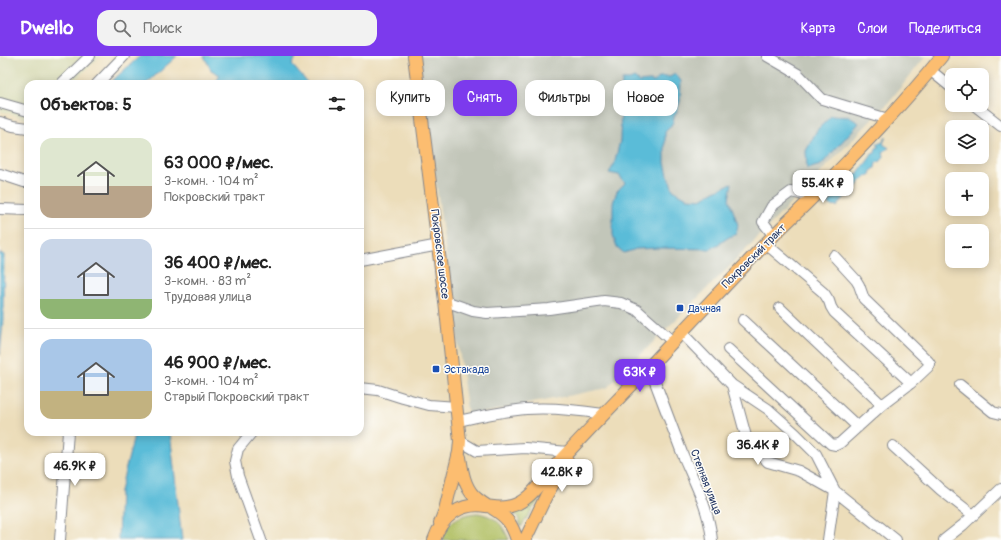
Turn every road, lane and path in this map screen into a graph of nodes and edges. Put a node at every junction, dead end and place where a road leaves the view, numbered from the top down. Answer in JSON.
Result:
{"nodes":[{"id":1,"x":90,"y":56,"type":"edge"},
{"id":2,"x":124,"y":56,"type":"edge"},
{"id":3,"x":414,"y":56,"type":"edge"},
{"id":4,"x":767,"y":56,"type":"edge"},
{"id":5,"x":942,"y":56,"type":"edge"},
{"id":6,"x":930,"y":70,"type":"junction"},
{"id":7,"x":65,"y":80,"type":"edge"},
{"id":8,"x":101,"y":80,"type":"edge"},
{"id":9,"x":945,"y":82,"type":"edge"},
{"id":10,"x":0,"y":103,"type":"edge"},
{"id":11,"x":24,"y":110,"type":"edge"},
{"id":12,"x":983,"y":112,"type":"edge"},
{"id":13,"x":888,"y":119,"type":"junction"},
{"id":14,"x":0,"y":122,"type":"edge"},
{"id":15,"x":1001,"y":126,"type":"edge"},
{"id":16,"x":24,"y":127,"type":"edge"},
{"id":17,"x":0,"y":174,"type":"edge"},
{"id":18,"x":24,"y":182,"type":"edge"},
{"id":19,"x":813,"y":197,"type":"junction"},
{"id":20,"x":0,"y":209,"type":"edge"},
{"id":21,"x":24,"y":210,"type":"edge"},
{"id":22,"x":770,"y":240,"type":"junction"},
{"id":23,"x":439,"y":245,"type":"junction"},
{"id":24,"x":834,"y":256,"type":"dead end"},
{"id":25,"x":364,"y":259,"type":"edge"},
{"id":26,"x":446,"y":301,"type":"junction"},
{"id":27,"x":780,"y":308,"type":"dead end"},
{"id":28,"x":743,"y":320,"type":"dead end"},
{"id":29,"x":681,"y":332,"type":"junction"},
{"id":30,"x":672,"y":341,"type":"junction"},
{"id":31,"x":728,"y":349,"type":"dead end"},
{"id":32,"x":649,"y":366,"type":"junction"},
{"id":33,"x":911,"y":383,"type":"junction"},
{"id":34,"x":732,"y":384,"type":"junction"},
{"id":35,"x":960,"y":385,"type":"dead end"},
{"id":36,"x":364,"y":388,"type":"edge"},
{"id":37,"x":882,"y":405,"type":"junction"},
{"id":38,"x":457,"y":407,"type":"junction"},
{"id":39,"x":603,"y":414,"type":"junction"},
{"id":40,"x":1001,"y":414,"type":"edge"},
{"id":41,"x":458,"y":421,"type":"junction"},
{"id":42,"x":858,"y":427,"type":"junction"},
{"id":43,"x":68,"y":436,"type":"edge"},
{"id":44,"x":249,"y":436,"type":"edge"},
{"id":45,"x":582,"y":438,"type":"junction"},
{"id":46,"x":893,"y":446,"type":"dead end"},
{"id":47,"x":459,"y":447,"type":"junction"},
{"id":48,"x":568,"y":452,"type":"junction"},
{"id":49,"x":1001,"y":489,"type":"edge"},
{"id":50,"x":835,"y":491,"type":"junction"},
{"id":51,"x":489,"y":507,"type":"junction"},
{"id":52,"x":973,"y":515,"type":"junction"},
{"id":53,"x":438,"y":528,"type":"junction"},
{"id":54,"x":60,"y":540,"type":"edge"},
{"id":55,"x":261,"y":540,"type":"edge"},
{"id":56,"x":434,"y":540,"type":"edge"},
{"id":57,"x":516,"y":540,"type":"edge"},
{"id":58,"x":525,"y":540,"type":"edge"},
{"id":59,"x":712,"y":540,"type":"edge"},
{"id":60,"x":828,"y":540,"type":"edge"},
{"id":61,"x":896,"y":540,"type":"edge"},
{"id":62,"x":944,"y":540,"type":"edge"}],
"edges":[{"from":1,"to":7,"type":"street"},
{"from":2,"to":8,"type":"street"},
{"from":3,"to":23,"type":"main road","name":"Покровское шоссе"},
{"from":4,"to":13,"type":"street"},
{"from":5,"to":6,"type":"main road","name":"Покровский тракт"},
{"from":6,"to":9,"type":"street"},
{"from":6,"to":13,"type":"main road","name":"Покровский тракт"},
{"from":10,"to":11,"type":"street"},
{"from":12,"to":15,"type":"street"},
{"from":13,"to":19,"type":"main road","name":"Покровский тракт"},
{"from":14,"to":16,"type":"street"},
{"from":17,"to":18,"type":"street"},
{"from":19,"to":22,"type":"main road","name":"Покровский тракт"},
{"from":19,"to":22,"type":"street"},
{"from":20,"to":21,"type":"street"},
{"from":22,"to":29,"type":"main road","name":"Покровский тракт"},
{"from":22,"to":33,"type":"street"},
{"from":23,"to":25,"type":"street"},
{"from":23,"to":26,"type":"main road","name":"Покровское шоссе"},
{"from":24,"to":33,"type":"street"},
{"from":26,"to":30,"type":"street"},
{"from":26,"to":38,"type":"main road","name":"Покровское шоссе"},
{"from":27,"to":37,"type":"street"},
{"from":28,"to":42,"type":"street"},
{"from":29,"to":30,"type":"main road","name":"Покровский тракт"},
{"from":29,"to":34,"type":"street"},
{"from":30,"to":32,"type":"main road","name":"Покровский тракт"},
{"from":31,"to":42,"type":"street"},
{"from":32,"to":39,"type":"main road","name":"Покровский тракт"},
{"from":32,"to":59,"type":"street","name":"Степная улица"},
{"from":33,"to":37,"type":"street"},
{"from":34,"to":50,"type":"street"},
{"from":34,"to":50,"type":"street"},
{"from":35,"to":40,"type":"street"},
{"from":36,"to":38,"type":"street"},
{"from":37,"to":42,"type":"street"},
{"from":38,"to":41,"type":"main road","name":"Покровское шоссе"},
{"from":39,"to":41,"type":"street"},
{"from":39,"to":45,"type":"main road","name":"Покровский тракт"},
{"from":41,"to":47,"type":"main road","name":"Покровское шоссе"},
{"from":43,"to":54,"type":"street"},
{"from":44,"to":55,"type":"street"},
{"from":45,"to":48,"type":"main road"},
{"from":45,"to":58,"type":"main road"},
{"from":46,"to":52,"type":"street"},
{"from":47,"to":48,"type":"street"},
{"from":47,"to":51,"type":"main road","name":"Покровское шоссе"},
{"from":47,"to":53,"type":"main road","name":"Покровское шоссе"},
{"from":48,"to":51,"type":"main road"},
{"from":49,"to":52,"type":"street"},
{"from":50,"to":60,"type":"street"},
{"from":50,"to":61,"type":"street"},
{"from":51,"to":53,"type":"main road"},
{"from":51,"to":57,"type":"main road","name":"Покровское шоссе"},
{"from":52,"to":62,"type":"street"},
{"from":53,"to":56,"type":"main road","name":"Покровское шоссе"}]}
